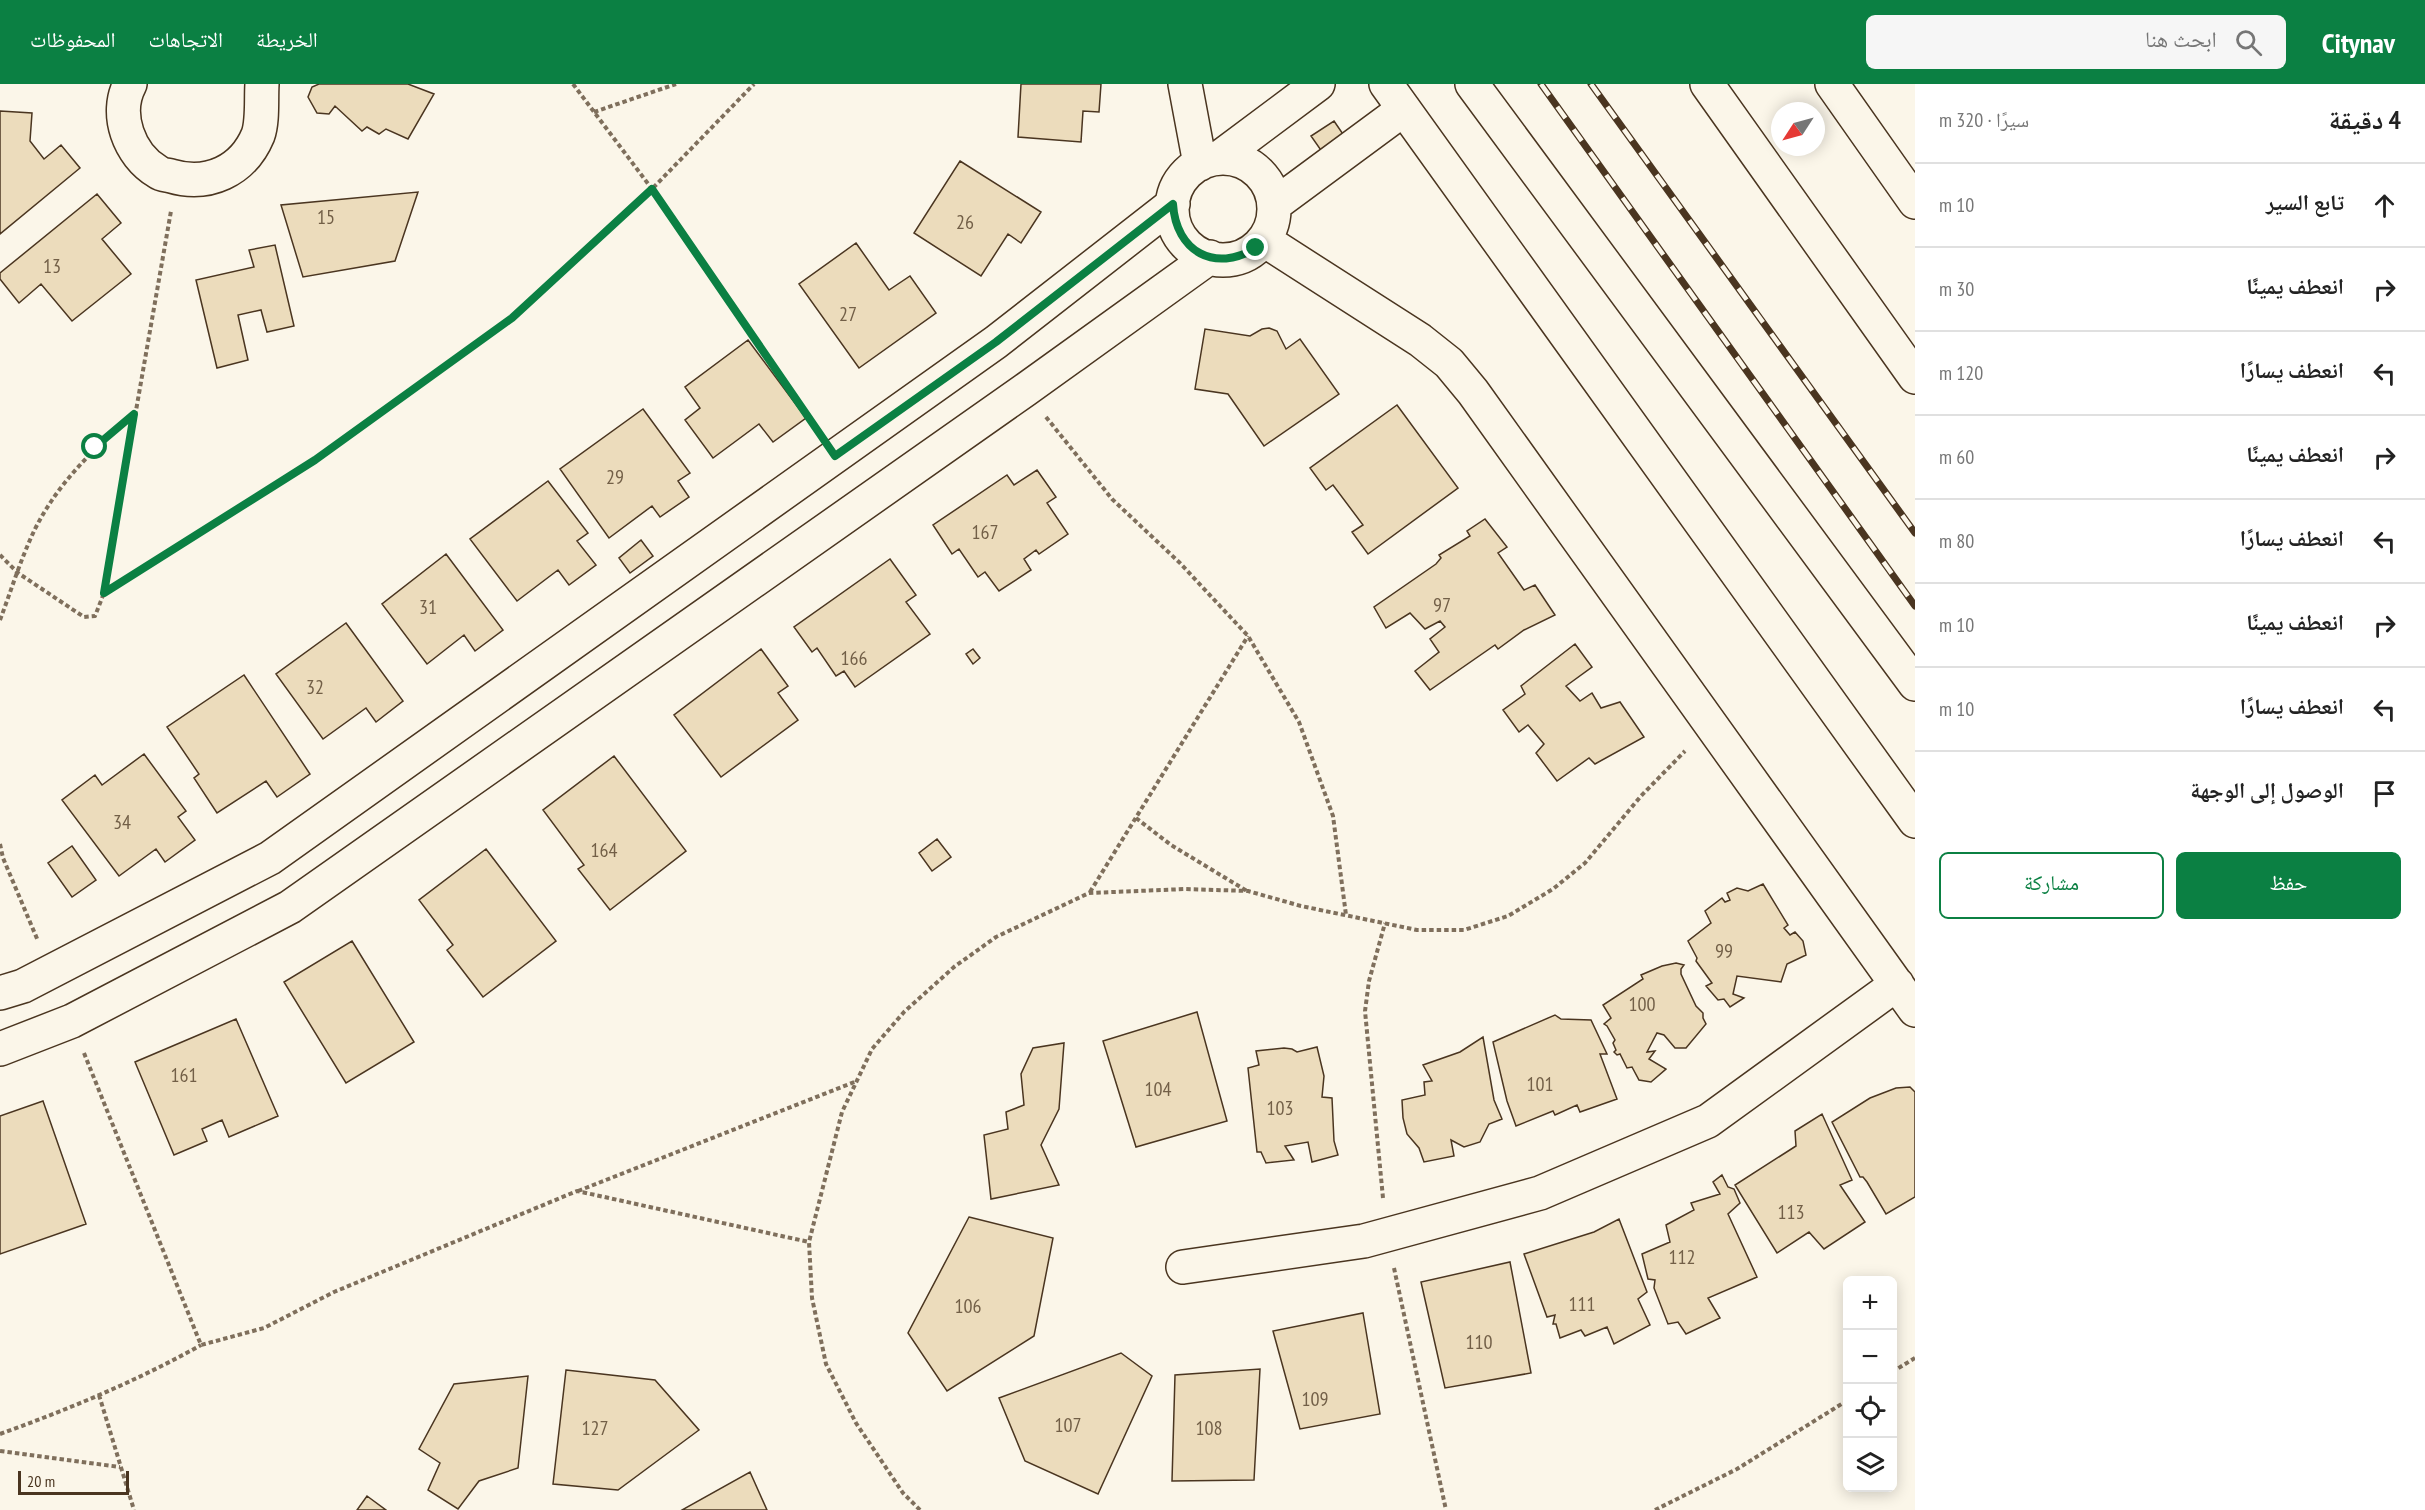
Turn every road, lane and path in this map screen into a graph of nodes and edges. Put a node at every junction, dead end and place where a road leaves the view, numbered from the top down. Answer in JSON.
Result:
{"nodes":[{"id":1,"x":130,"y":84,"type":"edge"},
{"id":2,"x":262,"y":84,"type":"edge"},
{"id":3,"x":573,"y":84,"type":"edge"},
{"id":4,"x":676,"y":84,"type":"edge"},
{"id":5,"x":754,"y":84,"type":"edge"},
{"id":6,"x":1185,"y":84,"type":"edge"},
{"id":7,"x":1318,"y":84,"type":"edge"},
{"id":8,"x":1472,"y":84,"type":"edge"},
{"id":9,"x":1707,"y":84,"type":"edge"},
{"id":10,"x":1832,"y":84,"type":"edge"},
{"id":11,"x":1395,"y":97,"type":"edge"},
{"id":12,"x":594,"y":112,"type":"junction"},
{"id":13,"x":1210,"y":161,"type":"junction"},
{"id":14,"x":177,"y":178,"type":"junction"},
{"id":15,"x":652,"y":189,"type":"junction"},
{"id":16,"x":1915,"y":202,"type":"edge"},
{"id":17,"x":1173,"y":204,"type":"junction"},
{"id":18,"x":1274,"y":205,"type":"junction"},
{"id":19,"x":1264,"y":240,"type":"junction"},
{"id":20,"x":1210,"y":257,"type":"junction"},
{"id":21,"x":1915,"y":377,"type":"edge"},
{"id":22,"x":1025,"y":390,"type":"junction"},
{"id":23,"x":134,"y":414,"type":"junction"},
{"id":24,"x":835,"y":456,"type":"junction"},
{"id":25,"x":0,"y":555,"type":"edge"},
{"id":26,"x":18,"y":573,"type":"junction"},
{"id":27,"x":104,"y":593,"type":"junction"},
{"id":28,"x":0,"y":620,"type":"edge"},
{"id":29,"x":1248,"y":636,"type":"junction"},
{"id":30,"x":1915,"y":684,"type":"edge"},
{"id":31,"x":1710,"y":724,"type":"junction"},
{"id":32,"x":1136,"y":818,"type":"junction"},
{"id":33,"x":1915,"y":821,"type":"edge"},
{"id":34,"x":0,"y":844,"type":"edge"},
{"id":35,"x":1248,"y":891,"type":"junction"},
{"id":36,"x":1089,"y":893,"type":"junction"},
{"id":37,"x":1346,"y":915,"type":"junction"},
{"id":38,"x":51,"y":972,"type":"junction"},
{"id":39,"x":0,"y":993,"type":"edge"},
{"id":40,"x":1906,"y":997,"type":"edge"},
{"id":41,"x":72,"y":1021,"type":"junction"},
{"id":42,"x":0,"y":1048,"type":"edge"},
{"id":43,"x":857,"y":1081,"type":"junction"},
{"id":44,"x":577,"y":1191,"type":"junction"},
{"id":45,"x":809,"y":1242,"type":"junction"},
{"id":46,"x":1183,"y":1267,"type":"dead end"},
{"id":47,"x":201,"y":1344,"type":"junction"},
{"id":48,"x":1915,"y":1358,"type":"edge"},
{"id":49,"x":1897,"y":1369,"type":"edge"},
{"id":50,"x":99,"y":1395,"type":"junction"},
{"id":51,"x":1843,"y":1403,"type":"edge"},
{"id":52,"x":0,"y":1434,"type":"edge"},
{"id":53,"x":0,"y":1451,"type":"edge"},
{"id":54,"x":120,"y":1467,"type":"junction"},
{"id":55,"x":134,"y":1510,"type":"edge"},
{"id":56,"x":920,"y":1510,"type":"edge"},
{"id":57,"x":1655,"y":1510,"type":"edge"}],
"edges":[{"from":1,"to":14,"type":"street"},
{"from":2,"to":14,"type":"street"},
{"from":3,"to":12,"type":"path"},
{"from":4,"to":12,"type":"path"},
{"from":5,"to":15,"type":"path"},
{"from":6,"to":13,"type":"street"},
{"from":7,"to":13,"type":"street"},
{"from":8,"to":30,"type":"street"},
{"from":9,"to":21,"type":"street"},
{"from":10,"to":16,"type":"street"},
{"from":11,"to":18,"type":"street"},
{"from":11,"to":33,"type":"street"},
{"from":12,"to":15,"type":"path"},
{"from":13,"to":17,"type":"street"},
{"from":13,"to":18,"type":"street"},
{"from":14,"to":23,"type":"path"},
{"from":15,"to":24,"type":"path"},
{"from":15,"to":27,"type":"path"},
{"from":17,"to":20,"type":"street"},
{"from":17,"to":24,"type":"street"},
{"from":18,"to":19,"type":"street"},
{"from":19,"to":20,"type":"street"},
{"from":19,"to":31,"type":"street"},
{"from":20,"to":22,"type":"street"},
{"from":22,"to":29,"type":"path"},
{"from":22,"to":41,"type":"street"},
{"from":23,"to":26,"type":"path"},
{"from":23,"to":27,"type":"path"},
{"from":24,"to":38,"type":"street"},
{"from":25,"to":26,"type":"path"},
{"from":26,"to":27,"type":"path"},
{"from":26,"to":28,"type":"path"},
{"from":29,"to":32,"type":"path"},
{"from":29,"to":37,"type":"path"},
{"from":31,"to":37,"type":"path"},
{"from":31,"to":40,"type":"street"},
{"from":32,"to":35,"type":"path"},
{"from":32,"to":36,"type":"path"},
{"from":34,"to":38,"type":"path"},
{"from":35,"to":36,"type":"path"},
{"from":35,"to":37,"type":"path"},
{"from":36,"to":43,"type":"path"},
{"from":38,"to":39,"type":"street"},
{"from":40,"to":46,"type":"street"},
{"from":41,"to":42,"type":"street"},
{"from":41,"to":47,"type":"path"},
{"from":43,"to":44,"type":"path"},
{"from":43,"to":45,"type":"path"},
{"from":44,"to":45,"type":"path"},
{"from":44,"to":47,"type":"path"},
{"from":45,"to":56,"type":"path"},
{"from":47,"to":50,"type":"path"},
{"from":48,"to":49,"type":"path"},
{"from":50,"to":52,"type":"path"},
{"from":50,"to":54,"type":"path"},
{"from":51,"to":57,"type":"path"},
{"from":53,"to":54,"type":"path"},
{"from":54,"to":55,"type":"path"}]}
